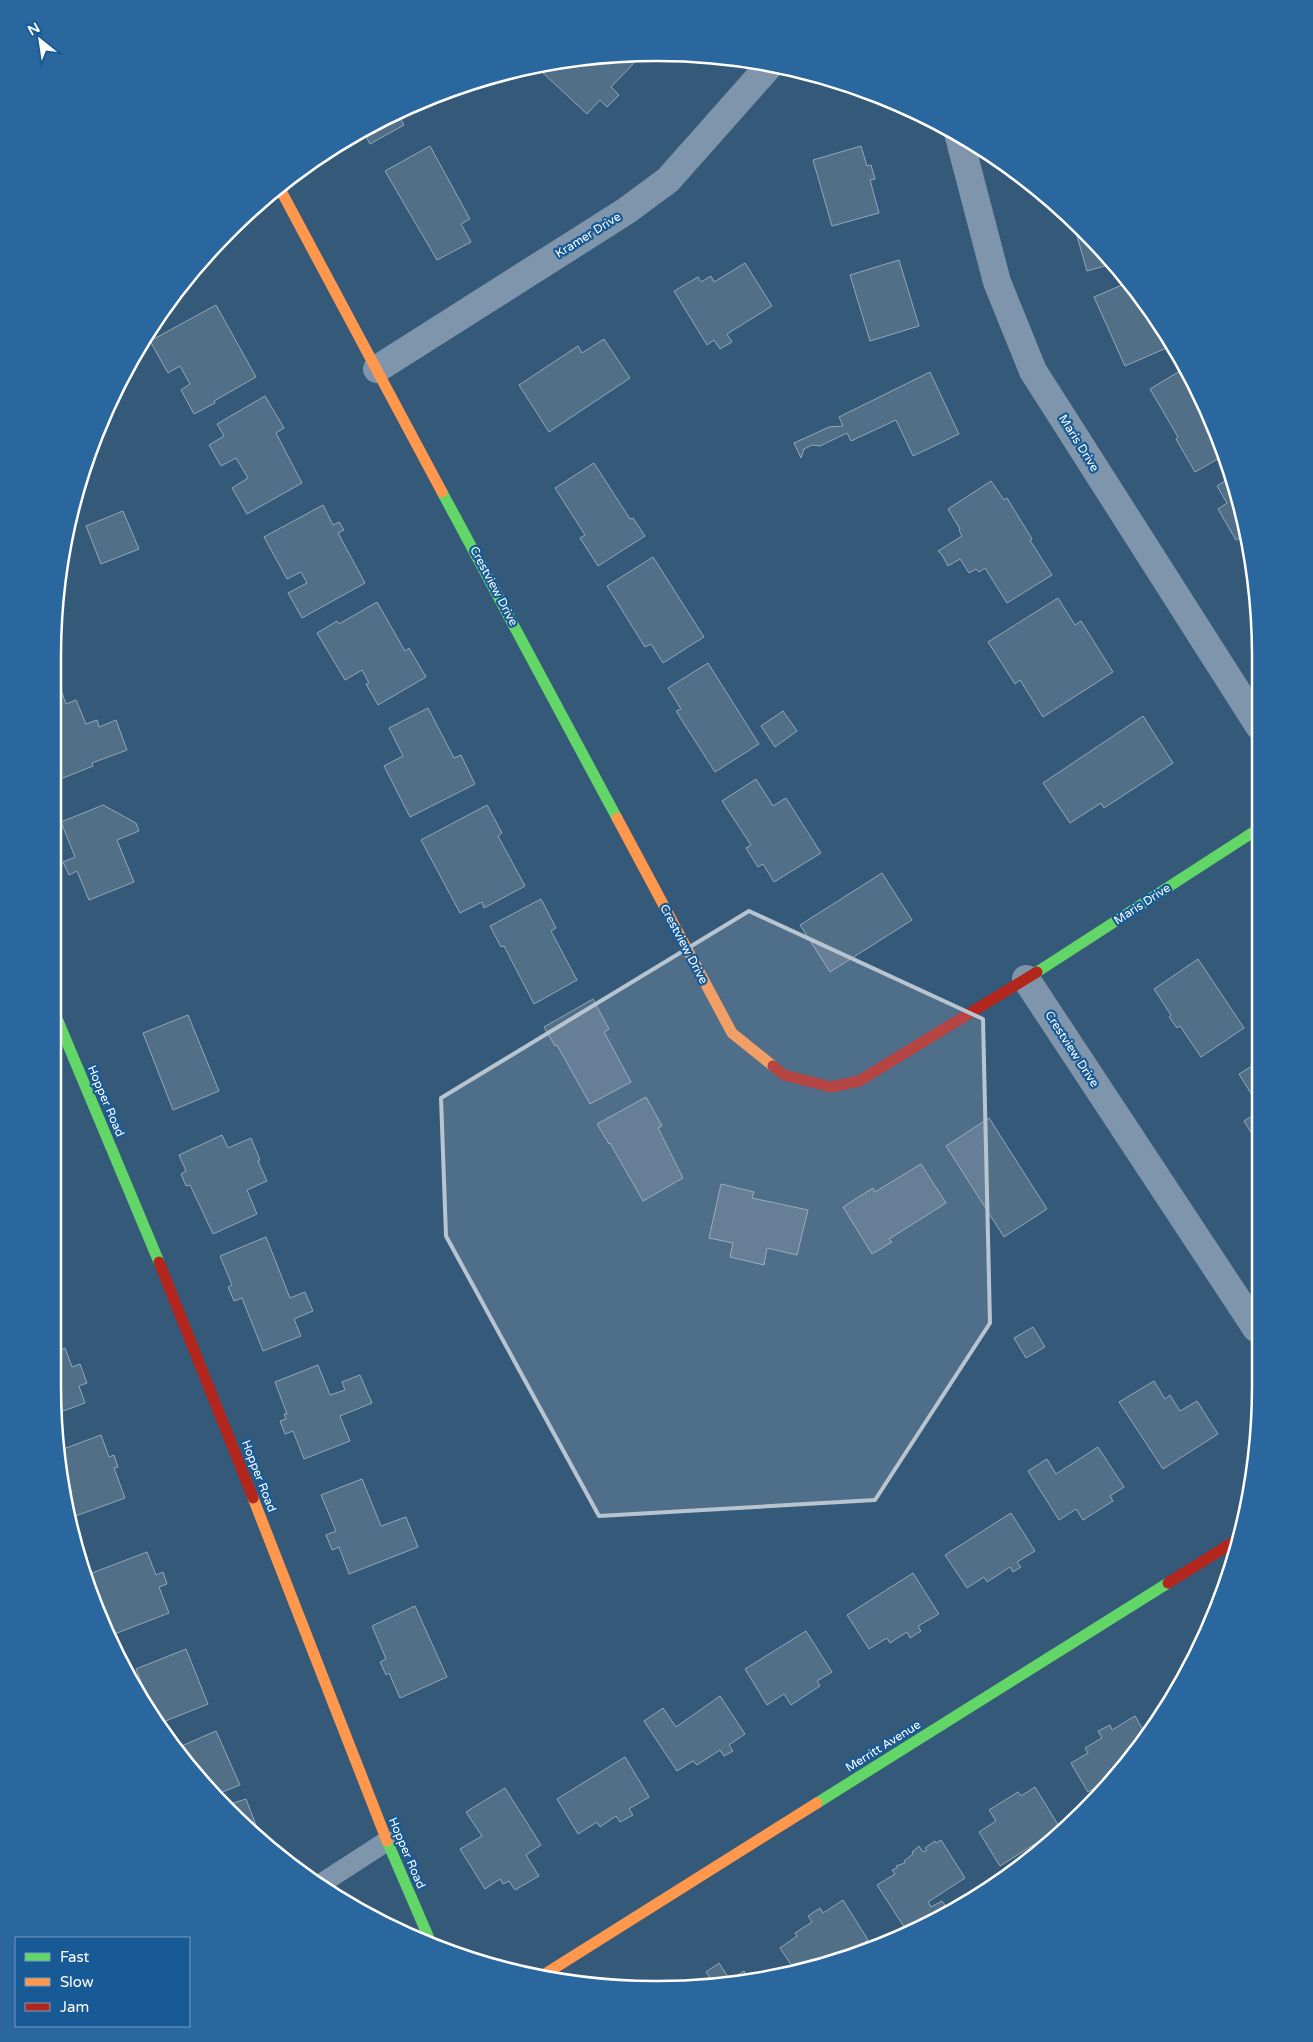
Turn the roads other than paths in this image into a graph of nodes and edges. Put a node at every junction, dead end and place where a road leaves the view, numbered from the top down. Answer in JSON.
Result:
{"nodes":[{"id":1,"x":764,"y":71,"type":"edge"},
{"id":2,"x":961,"y":146,"type":"edge"},
{"id":3,"x":283,"y":194,"type":"edge"},
{"id":4,"x":377,"y":368,"type":"junction"},
{"id":5,"x":1252,"y":715,"type":"edge"},
{"id":6,"x":1252,"y":833,"type":"edge"},
{"id":7,"x":1026,"y":979,"type":"junction"},
{"id":8,"x":61,"y":1029,"type":"edge"},
{"id":9,"x":1252,"y":1322,"type":"edge"},
{"id":10,"x":1230,"y":1544,"type":"edge"},
{"id":11,"x":387,"y":1841,"type":"junction"},
{"id":12,"x":326,"y":1880,"type":"edge"},
{"id":13,"x":426,"y":1934,"type":"edge"},
{"id":14,"x":550,"y":1971,"type":"edge"}],
"edges":[{"from":1,"to":4,"type":"street","name":"Kramer Drive"},
{"from":2,"to":5,"type":"street","name":"Maris Drive"},
{"from":3,"to":4,"type":"street","name":"Crestview Drive"},
{"from":4,"to":7,"type":"street","name":"Crestview Drive"},
{"from":6,"to":7,"type":"street","name":"Maris Drive"},
{"from":7,"to":9,"type":"street","name":"Crestview Drive"},
{"from":8,"to":11,"type":"street","name":"Hopper Road"},
{"from":10,"to":14,"type":"street","name":"Merritt Avenue"},
{"from":11,"to":12,"type":"lane"},
{"from":11,"to":13,"type":"street","name":"Hopper Road"}]}
